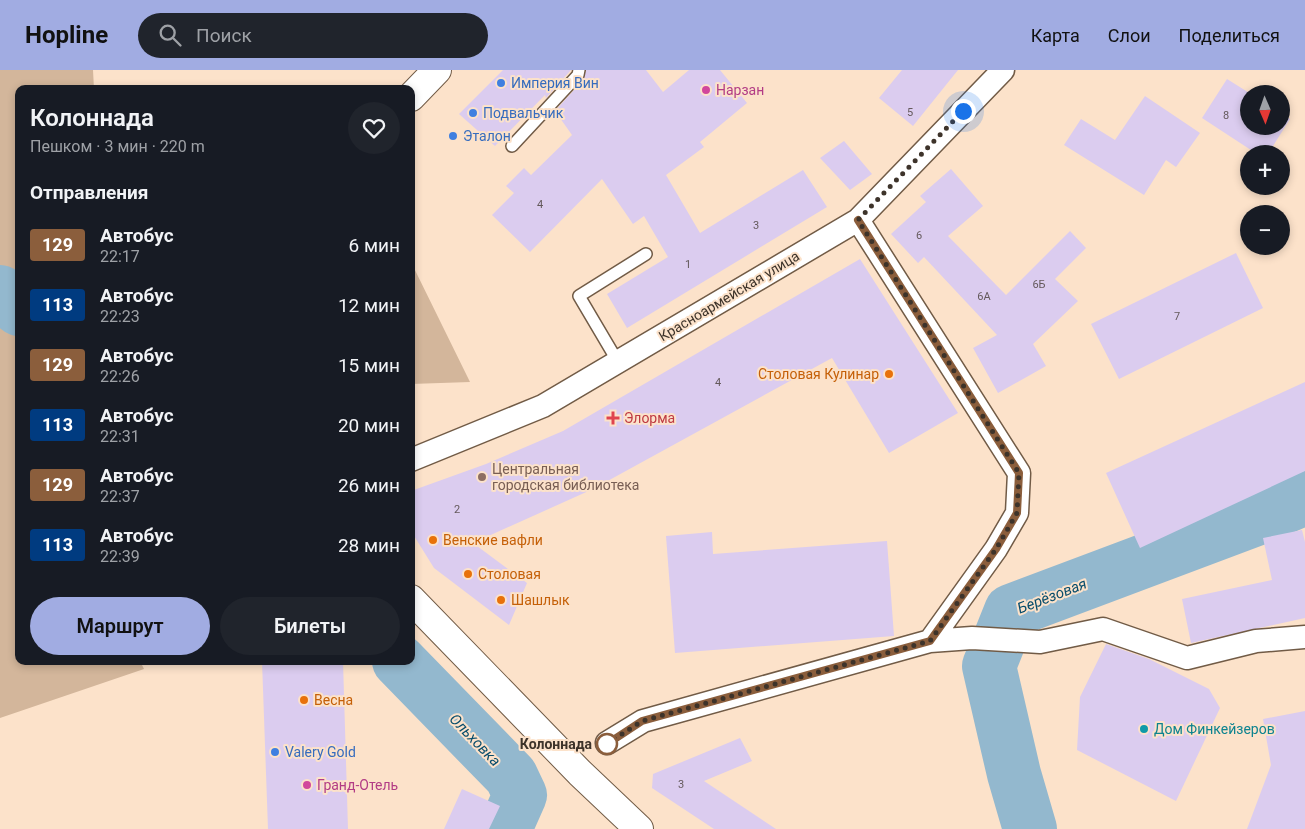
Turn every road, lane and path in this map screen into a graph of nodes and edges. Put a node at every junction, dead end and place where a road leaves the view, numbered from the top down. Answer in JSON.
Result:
{"nodes":[{"id":1,"x":437,"y":70,"type":"edge"},
{"id":2,"x":579,"y":70,"type":"edge"},
{"id":3,"x":1002,"y":70,"type":"edge"},
{"id":4,"x":415,"y":93,"type":"edge"},
{"id":5,"x":512,"y":146,"type":"dead end"},
{"id":6,"x":858,"y":220,"type":"junction"},
{"id":7,"x":646,"y":254,"type":"dead end"},
{"id":8,"x":618,"y":362,"type":"junction"},
{"id":9,"x":415,"y":458,"type":"edge"},
{"id":10,"x":415,"y":603,"type":"edge"},
{"id":11,"x":1305,"y":637,"type":"edge"},
{"id":12,"x":930,"y":641,"type":"junction"},
{"id":13,"x":607,"y":744,"type":"dead end"},
{"id":14,"x":639,"y":829,"type":"edge"}],
"edges":[{"from":1,"to":4,"type":"street"},
{"from":2,"to":5,"type":"lane"},
{"from":3,"to":6,"type":"street","name":"Красноармейская улица"},
{"from":6,"to":8,"type":"street","name":"Красноармейская улица"},
{"from":6,"to":12,"type":"street"},
{"from":7,"to":8,"type":"lane"},
{"from":8,"to":9,"type":"street","name":"Красноармейская улица"},
{"from":10,"to":14,"type":"street"},
{"from":11,"to":12,"type":"street"},
{"from":12,"to":13,"type":"street"}]}
